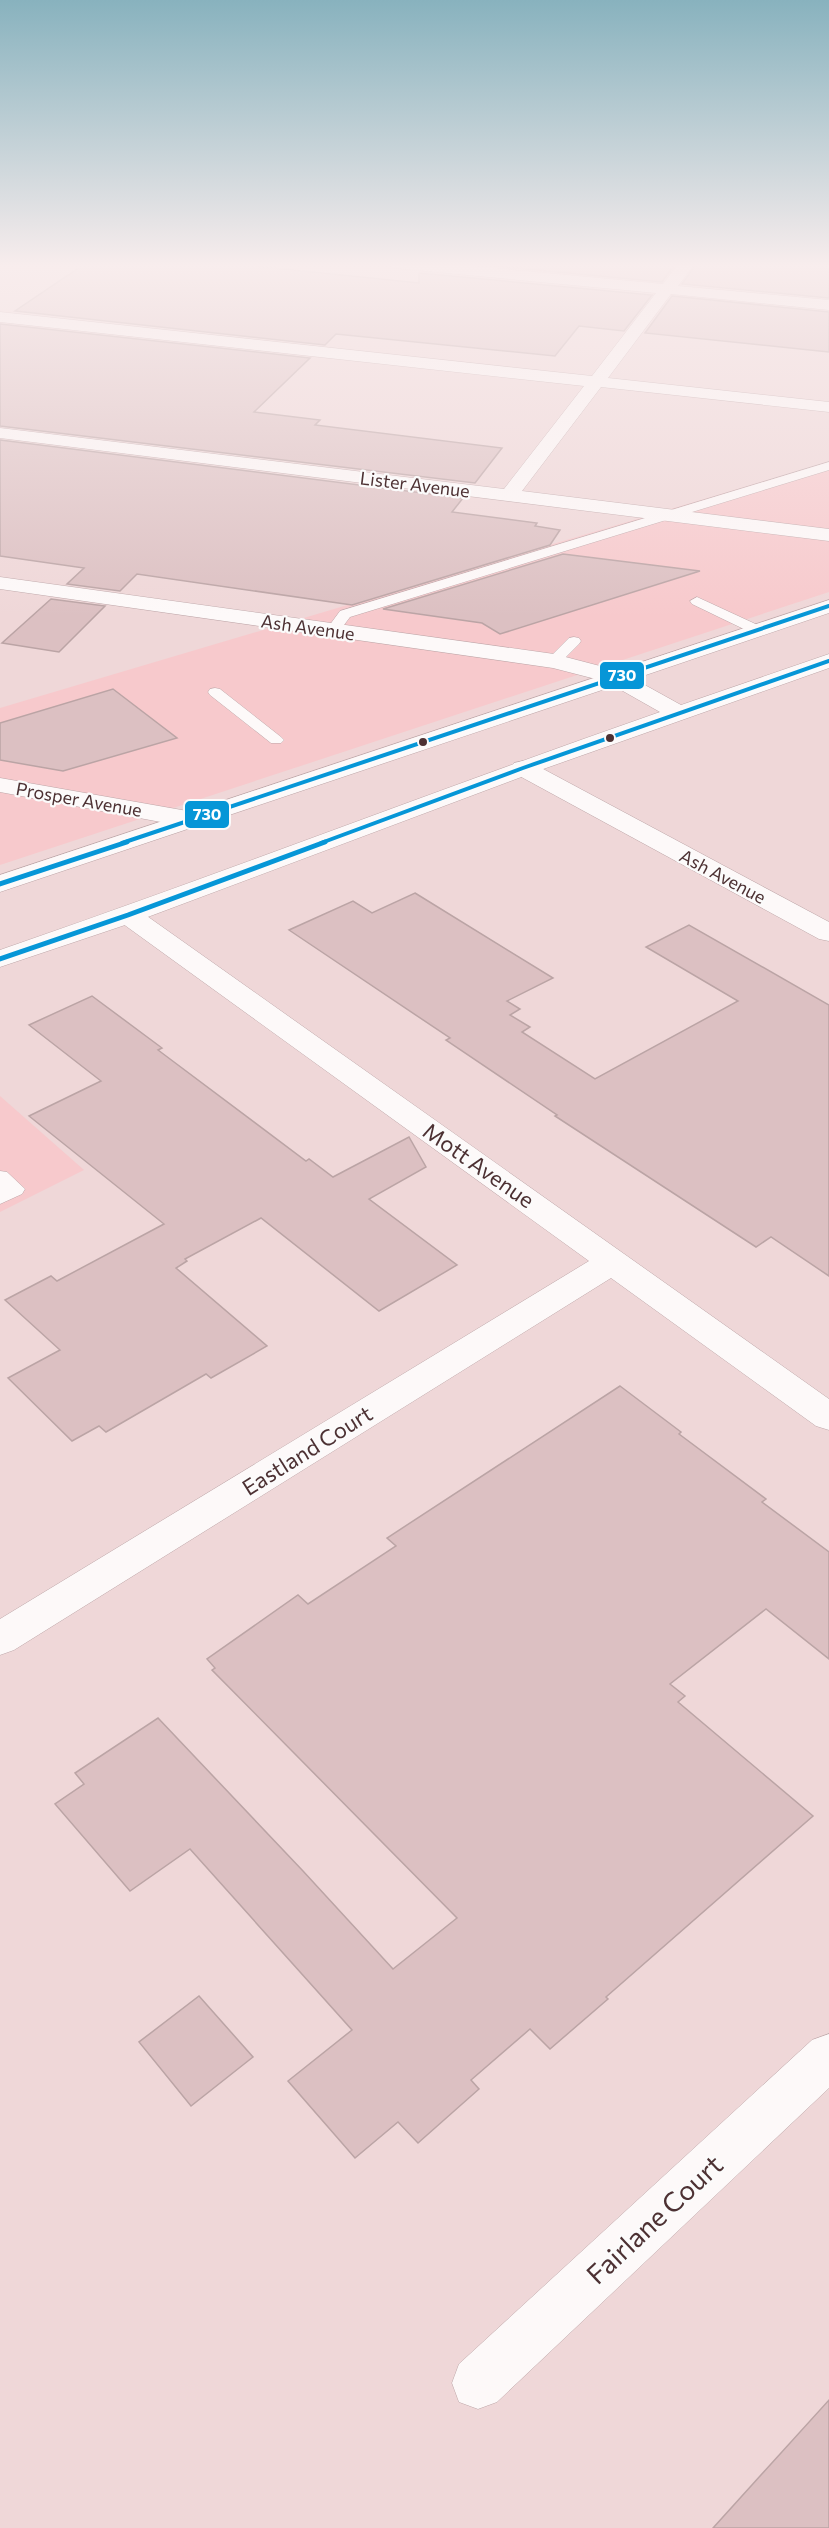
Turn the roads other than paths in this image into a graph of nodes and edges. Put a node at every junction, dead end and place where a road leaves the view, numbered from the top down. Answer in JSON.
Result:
{"nodes":[{"id":1,"x":596,"y":381,"type":"joint"},
{"id":2,"x":829,"y":407,"type":"edge"},
{"id":3,"x":0,"y":433,"type":"edge"},
{"id":4,"x":829,"y":466,"type":"edge"},
{"id":5,"x":509,"y":496,"type":"junction"},
{"id":6,"x":666,"y":515,"type":"junction"},
{"id":7,"x":829,"y":535,"type":"edge"},
{"id":8,"x":0,"y":584,"type":"edge"},
{"id":9,"x":697,"y":601,"type":"dead end"},
{"id":10,"x":829,"y":606,"type":"edge"},
{"id":11,"x":333,"y":630,"type":"junction"},
{"id":12,"x":757,"y":630,"type":"junction"},
{"id":13,"x":574,"y":641,"type":"dead end"},
{"id":14,"x":829,"y":661,"type":"edge"},
{"id":15,"x":554,"y":662,"type":"junction"},
{"id":16,"x":615,"y":677,"type":"junction"},
{"id":17,"x":215,"y":692,"type":"dead end"},
{"id":18,"x":678,"y":713,"type":"junction"},
{"id":19,"x":276,"y":740,"type":"dead end"},
{"id":20,"x":523,"y":768,"type":"junction"},
{"id":21,"x":0,"y":785,"type":"edge"},
{"id":22,"x":193,"y":820,"type":"junction"},
{"id":23,"x":0,"y":884,"type":"edge"},
{"id":24,"x":128,"y":915,"type":"junction"},
{"id":25,"x":829,"y":933,"type":"edge"},
{"id":26,"x":0,"y":959,"type":"edge"},
{"id":27,"x":0,"y":1176,"type":"edge"},
{"id":28,"x":0,"y":1197,"type":"edge"},
{"id":29,"x":614,"y":1261,"type":"junction"},
{"id":30,"x":829,"y":1417,"type":"edge"},
{"id":31,"x":0,"y":1639,"type":"edge"},
{"id":32,"x":829,"y":2056,"type":"edge"},
{"id":33,"x":478,"y":2383,"type":"dead end"}],
"edges":[{"from":1,"to":2,"type":"street"},
{"from":1,"to":5,"type":"street"},
{"from":3,"to":5,"type":"street","name":"Lister Avenue"},
{"from":4,"to":6,"type":"lane"},
{"from":5,"to":6,"type":"street","name":"Lister Avenue"},
{"from":6,"to":7,"type":"street","name":"Lister Avenue"},
{"from":6,"to":11,"type":"lane"},
{"from":8,"to":11,"type":"street","name":"Ash Avenue"},
{"from":9,"to":12,"type":"lane"},
{"from":10,"to":12,"type":"street"},
{"from":11,"to":15,"type":"street","name":"Ash Avenue"},
{"from":12,"to":16,"type":"street"},
{"from":13,"to":15,"type":"lane"},
{"from":14,"to":18,"type":"street"},
{"from":15,"to":16,"type":"street","name":"Ash Avenue"},
{"from":16,"to":18,"type":"street","name":"Ash Avenue"},
{"from":16,"to":22,"type":"street"},
{"from":17,"to":19,"type":"lane"},
{"from":18,"to":20,"type":"street"},
{"from":20,"to":24,"type":"street"},
{"from":20,"to":25,"type":"street","name":"Ash Avenue"},
{"from":21,"to":22,"type":"street","name":"Prosper Avenue"},
{"from":22,"to":23,"type":"street"},
{"from":24,"to":26,"type":"street"},
{"from":24,"to":29,"type":"street","name":"Mott Avenue"},
{"from":27,"to":28,"type":"lane"},
{"from":29,"to":30,"type":"street","name":"Mott Avenue"},
{"from":29,"to":31,"type":"street","name":"Eastland Court"},
{"from":32,"to":33,"type":"street","name":"Fairlane Court"}]}
